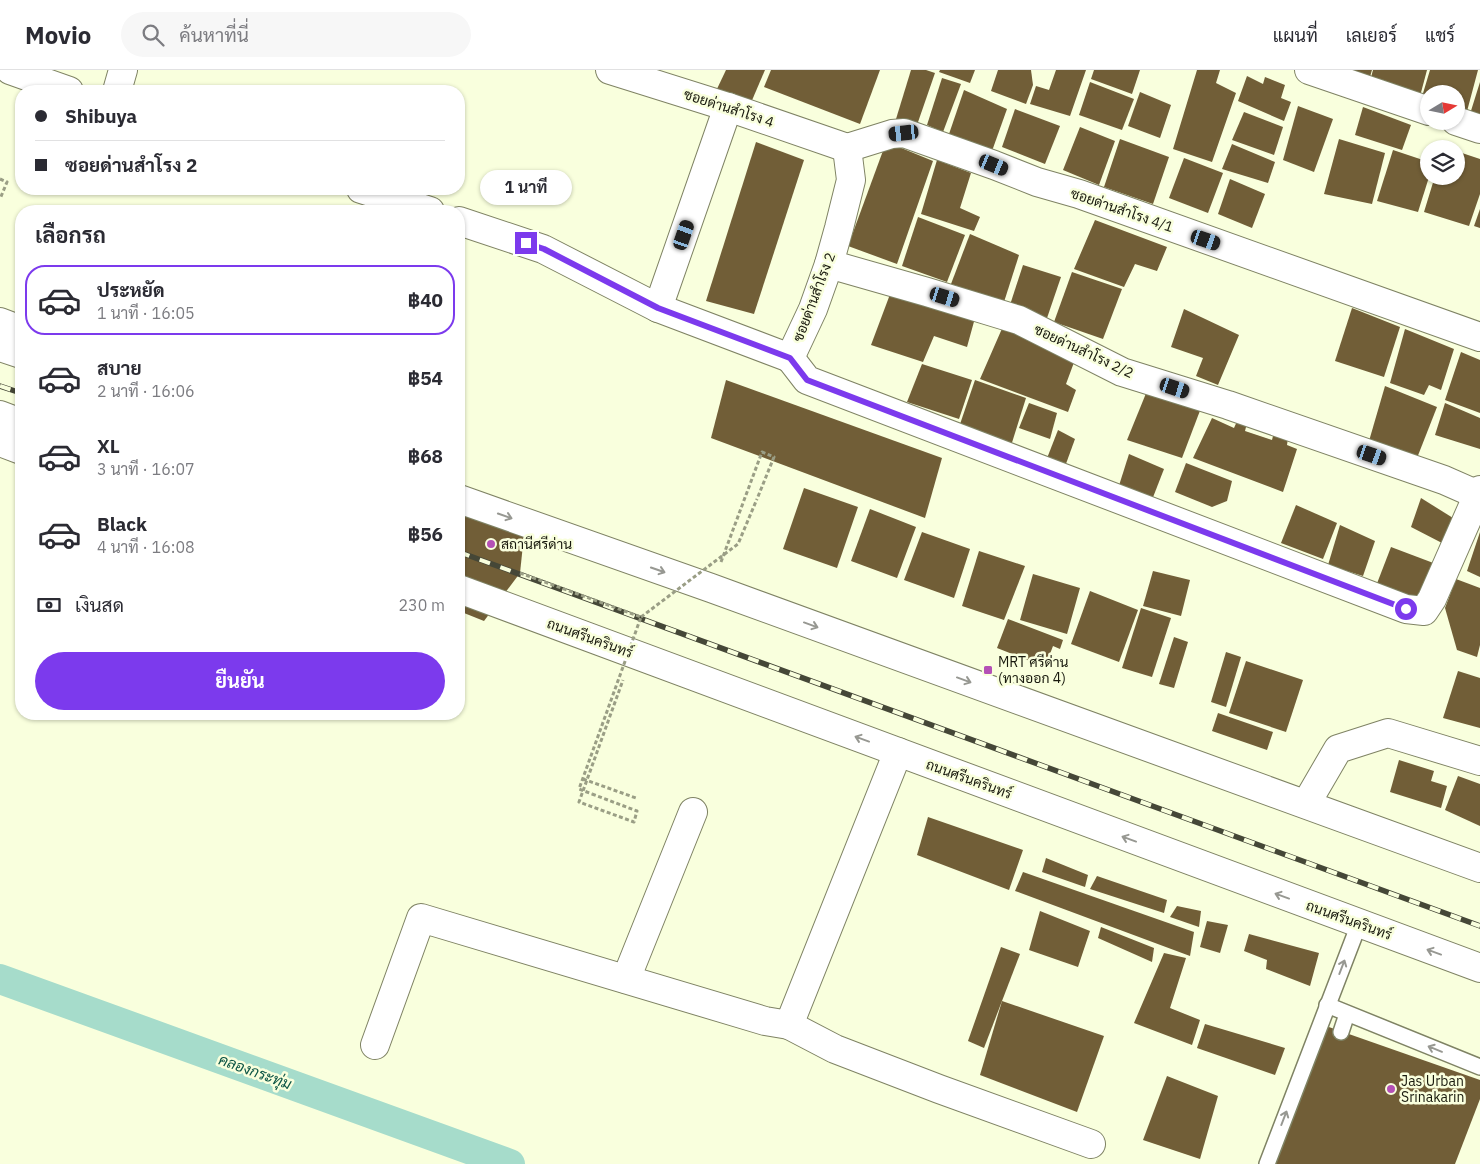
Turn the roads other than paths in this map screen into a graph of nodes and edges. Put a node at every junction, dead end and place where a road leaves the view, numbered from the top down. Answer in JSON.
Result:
{"nodes":[{"id":1,"x":10,"y":70,"type":"edge"},
{"id":2,"x":124,"y":70,"type":"edge"},
{"id":3,"x":610,"y":70,"type":"edge"},
{"id":4,"x":1308,"y":70,"type":"edge"},
{"id":5,"x":52,"y":85,"type":"edge"},
{"id":6,"x":119,"y":85,"type":"edge"},
{"id":7,"x":728,"y":107,"type":"junction"},
{"id":8,"x":1420,"y":108,"type":"edge"},
{"id":9,"x":1465,"y":124,"type":"edge"},
{"id":10,"x":1480,"y":129,"type":"edge"},
{"id":11,"x":847,"y":148,"type":"junction"},
{"id":12,"x":380,"y":195,"type":"edge"},
{"id":13,"x":411,"y":205,"type":"edge"},
{"id":14,"x":465,"y":223,"type":"edge"},
{"id":15,"x":830,"y":264,"type":"junction"},
{"id":16,"x":658,"y":308,"type":"junction"},
{"id":17,"x":0,"y":322,"type":"edge"},
{"id":18,"x":15,"y":328,"type":"edge"},
{"id":19,"x":1480,"y":337,"type":"edge"},
{"id":20,"x":0,"y":348,"type":"edge"},
{"id":21,"x":15,"y":352,"type":"edge"},
{"id":22,"x":790,"y":358,"type":"junction"},
{"id":23,"x":0,"y":415,"type":"edge"},
{"id":24,"x":15,"y":421,"type":"edge"},
{"id":25,"x":0,"y":442,"type":"edge"},
{"id":26,"x":15,"y":448,"type":"edge"},
{"id":27,"x":1479,"y":493,"type":"edge"},
{"id":28,"x":465,"y":502,"type":"edge"},
{"id":29,"x":465,"y":591,"type":"edge"},
{"id":30,"x":898,"y":752,"type":"junction"},
{"id":31,"x":1480,"y":761,"type":"edge"},
{"id":32,"x":1306,"y":804,"type":"junction"},
{"id":33,"x":693,"y":812,"type":"dead end"},
{"id":34,"x":1480,"y":868,"type":"edge"},
{"id":35,"x":1359,"y":924,"type":"junction"},
{"id":36,"x":1480,"y":968,"type":"edge"},
{"id":37,"x":626,"y":979,"type":"junction"},
{"id":38,"x":1327,"y":1006,"type":"junction"},
{"id":39,"x":1347,"y":1014,"type":"junction"},
{"id":40,"x":789,"y":1025,"type":"junction"},
{"id":41,"x":1341,"y":1032,"type":"dead end"},
{"id":42,"x":375,"y":1045,"type":"dead end"},
{"id":43,"x":1480,"y":1067,"type":"edge"},
{"id":44,"x":1091,"y":1144,"type":"dead end"},
{"id":45,"x":1267,"y":1164,"type":"edge"}],
"edges":[{"from":1,"to":5,"type":"street"},
{"from":2,"to":6,"type":"street"},
{"from":3,"to":7,"type":"street","name":"ซอยด่านสำโรง 4"},
{"from":4,"to":8,"type":"street"},
{"from":7,"to":11,"type":"street","name":"ซอยด่านสำโรง 4"},
{"from":7,"to":16,"type":"street"},
{"from":9,"to":10,"type":"street"},
{"from":11,"to":15,"type":"street","name":"ซอยด่านสำโรง 2"},
{"from":11,"to":19,"type":"street","name":"ซอยด่านสำโรง 4/1"},
{"from":12,"to":13,"type":"street"},
{"from":14,"to":16,"type":"street","name":"ซอยด่านสำโรง 2"},
{"from":15,"to":22,"type":"street","name":"ซอยด่านสำโรง 2"},
{"from":15,"to":27,"type":"street","name":"ซอยด่านสำโรง 2/2"},
{"from":16,"to":22,"type":"street","name":"ซอยด่านสำโรง 2"},
{"from":17,"to":18,"type":"street"},
{"from":20,"to":21,"type":"street"},
{"from":22,"to":27,"type":"street"},
{"from":23,"to":24,"type":"street"},
{"from":25,"to":26,"type":"street"},
{"from":28,"to":32,"type":"street","one_way":true},
{"from":30,"to":29,"type":"street","name":"ถนนศรีนครินทร์","one_way":true},
{"from":35,"to":30,"type":"street","name":"ถนนศรีนครินทร์","one_way":true},
{"from":30,"to":40,"type":"street"},
{"from":31,"to":32,"type":"street"},
{"from":32,"to":34,"type":"street"},
{"from":33,"to":37,"type":"street"},
{"from":36,"to":35,"type":"street","name":"ถนนศรีนครินทร์","one_way":true},
{"from":38,"to":35,"type":"lane","one_way":true},
{"from":37,"to":40,"type":"street"},
{"from":37,"to":42,"type":"street"},
{"from":38,"to":39,"type":"lane"},
{"from":45,"to":38,"type":"lane","one_way":true},
{"from":39,"to":41,"type":"lane"},
{"from":43,"to":39,"type":"lane","one_way":true},
{"from":40,"to":44,"type":"street"}]}
